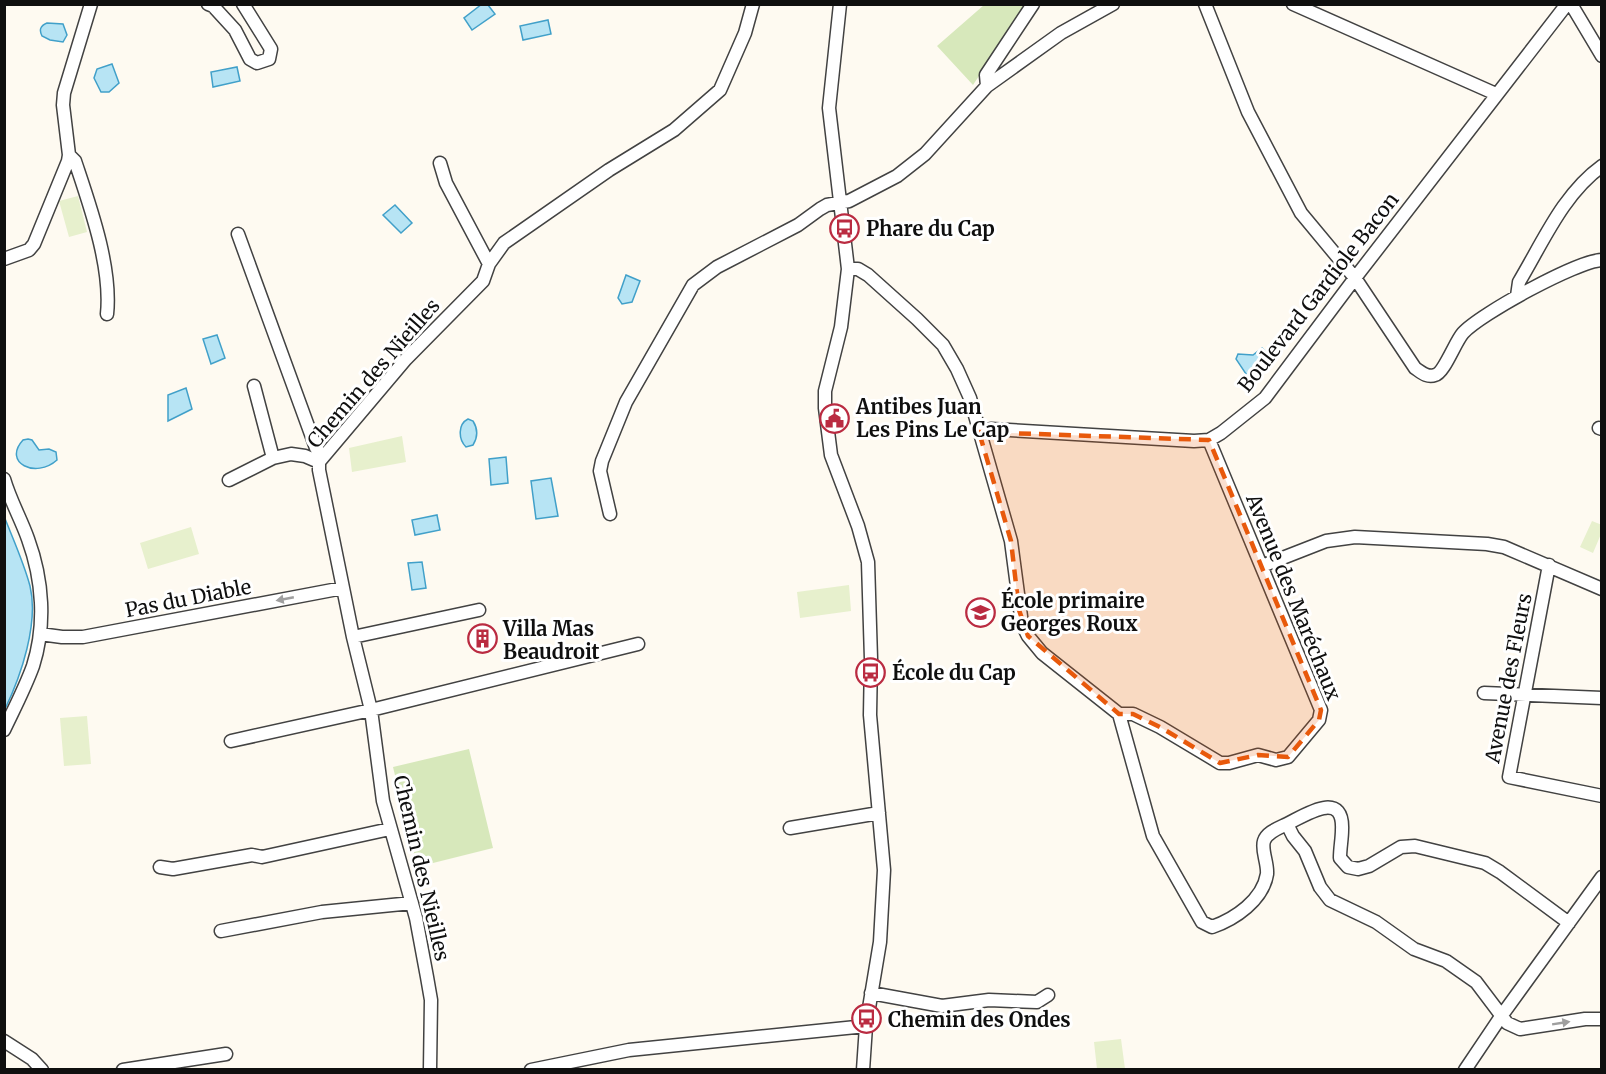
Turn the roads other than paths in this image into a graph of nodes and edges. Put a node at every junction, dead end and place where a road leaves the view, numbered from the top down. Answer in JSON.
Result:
{"nodes":[{"id":1,"x":91,"y":4,"type":"edge"},
{"id":2,"x":208,"y":4,"type":"edge"},
{"id":3,"x":243,"y":4,"type":"edge"},
{"id":4,"x":753,"y":4,"type":"edge"},
{"id":5,"x":840,"y":4,"type":"edge"},
{"id":6,"x":1033,"y":4,"type":"edge"},
{"id":7,"x":1113,"y":4,"type":"edge"},
{"id":8,"x":1205,"y":4,"type":"edge"},
{"id":9,"x":1293,"y":4,"type":"edge"},
{"id":10,"x":1569,"y":4,"type":"edge"},
{"id":11,"x":1602,"y":56,"type":"edge"},
{"id":12,"x":987,"y":86,"type":"junction"},
{"id":13,"x":1496,"y":94,"type":"junction"},
{"id":14,"x":69,"y":154,"type":"junction"},
{"id":15,"x":440,"y":163,"type":"dead end"},
{"id":16,"x":1602,"y":166,"type":"edge"},
{"id":17,"x":841,"y":202,"type":"junction"},
{"id":18,"x":238,"y":234,"type":"dead end"},
{"id":19,"x":4,"y":259,"type":"edge"},
{"id":20,"x":1602,"y":260,"type":"edge"},
{"id":21,"x":489,"y":264,"type":"junction"},
{"id":22,"x":848,"y":269,"type":"junction"},
{"id":23,"x":1355,"y":278,"type":"junction"},
{"id":24,"x":1517,"y":296,"type":"junction"},
{"id":25,"x":107,"y":314,"type":"dead end"},
{"id":26,"x":254,"y":386,"type":"dead end"},
{"id":27,"x":979,"y":432,"type":"junction"},
{"id":28,"x":1209,"y":440,"type":"junction"},
{"id":29,"x":273,"y":458,"type":"junction"},
{"id":30,"x":321,"y":459,"type":"junction"},
{"id":31,"x":4,"y":479,"type":"edge"},
{"id":32,"x":229,"y":480,"type":"dead end"},
{"id":33,"x":610,"y":514,"type":"dead end"},
{"id":34,"x":1549,"y":565,"type":"junction"},
{"id":35,"x":1262,"y":566,"type":"junction"},
{"id":36,"x":343,"y":588,"type":"junction"},
{"id":37,"x":1602,"y":589,"type":"edge"},
{"id":38,"x":479,"y":610,"type":"dead end"},
{"id":39,"x":40,"y":634,"type":"junction"},
{"id":40,"x":353,"y":637,"type":"junction"},
{"id":41,"x":638,"y":644,"type":"dead end"},
{"id":42,"x":1484,"y":693,"type":"dead end"},
{"id":43,"x":1524,"y":696,"type":"junction"},
{"id":44,"x":1602,"y":698,"type":"edge"},
{"id":45,"x":371,"y":710,"type":"junction"},
{"id":46,"x":1119,"y":714,"type":"junction"},
{"id":47,"x":4,"y":730,"type":"edge"},
{"id":48,"x":231,"y":741,"type":"dead end"},
{"id":49,"x":1602,"y":795,"type":"edge"},
{"id":50,"x":879,"y":813,"type":"junction"},
{"id":51,"x":1287,"y":824,"type":"junction"},
{"id":52,"x":790,"y":828,"type":"dead end"},
{"id":53,"x":390,"y":829,"type":"junction"},
{"id":54,"x":160,"y":867,"type":"dead end"},
{"id":55,"x":1602,"y":877,"type":"edge"},
{"id":56,"x":412,"y":903,"type":"junction"},
{"id":57,"x":1569,"y":923,"type":"junction"},
{"id":58,"x":221,"y":931,"type":"dead end"},
{"id":59,"x":871,"y":993,"type":"junction"},
{"id":60,"x":1048,"y":995,"type":"dead end"},
{"id":61,"x":1502,"y":1015,"type":"junction"},
{"id":62,"x":1602,"y":1019,"type":"edge"},
{"id":63,"x":866,"y":1026,"type":"junction"},
{"id":64,"x":4,"y":1041,"type":"edge"},
{"id":65,"x":226,"y":1054,"type":"dead end"},
{"id":66,"x":42,"y":1070,"type":"edge"},
{"id":67,"x":123,"y":1070,"type":"edge"},
{"id":68,"x":430,"y":1070,"type":"edge"},
{"id":69,"x":531,"y":1070,"type":"edge"},
{"id":70,"x":863,"y":1070,"type":"edge"},
{"id":71,"x":1465,"y":1070,"type":"edge"}],
"edges":[{"from":1,"to":14,"type":"street"},
{"from":2,"to":3,"type":"street"},
{"from":4,"to":21,"type":"street","name":"Chemin des Nieilles"},
{"from":5,"to":17,"type":"street"},
{"from":6,"to":12,"type":"street"},
{"from":7,"to":12,"type":"street"},
{"from":8,"to":23,"type":"street"},
{"from":9,"to":13,"type":"street"},
{"from":10,"to":11,"type":"street"},
{"from":10,"to":13,"type":"street","name":"Boulevard Gardiole Bacon"},
{"from":12,"to":17,"type":"street"},
{"from":13,"to":23,"type":"street","name":"Boulevard Gardiole Bacon"},
{"from":14,"to":19,"type":"street"},
{"from":14,"to":25,"type":"street"},
{"from":15,"to":21,"type":"street"},
{"from":16,"to":24,"type":"street"},
{"from":17,"to":22,"type":"street"},
{"from":17,"to":33,"type":"street"},
{"from":18,"to":30,"type":"street"},
{"from":20,"to":24,"type":"street"},
{"from":21,"to":30,"type":"street","name":"Chemin des Nieilles"},
{"from":22,"to":27,"type":"street"},
{"from":22,"to":50,"type":"street"},
{"from":23,"to":24,"type":"street"},
{"from":23,"to":28,"type":"street","name":"Boulevard Gardiole Bacon"},
{"from":26,"to":29,"type":"street"},
{"from":27,"to":28,"type":"street"},
{"from":27,"to":46,"type":"street"},
{"from":28,"to":35,"type":"street","name":"Avenue des Maréchaux"},
{"from":29,"to":30,"type":"street"},
{"from":29,"to":32,"type":"street"},
{"from":30,"to":36,"type":"street","name":"Chemin des Nieilles"},
{"from":31,"to":39,"type":"street"},
{"from":34,"to":35,"type":"street"},
{"from":34,"to":37,"type":"street"},
{"from":34,"to":43,"type":"street","name":"Avenue des Fleurs"},
{"from":35,"to":46,"type":"street","name":"Avenue des Maréchaux"},
{"from":36,"to":39,"type":"street","name":"Pas du Diable","one_way":true},
{"from":36,"to":40,"type":"street","name":"Chemin des Nieilles"},
{"from":38,"to":40,"type":"street"},
{"from":39,"to":47,"type":"street"},
{"from":40,"to":45,"type":"street","name":"Chemin des Nieilles"},
{"from":41,"to":45,"type":"street"},
{"from":42,"to":43,"type":"street"},
{"from":43,"to":44,"type":"street"},
{"from":43,"to":49,"type":"street","name":"Avenue des Fleurs"},
{"from":45,"to":48,"type":"street"},
{"from":45,"to":53,"type":"street","name":"Chemin des Nieilles"},
{"from":46,"to":51,"type":"street"},
{"from":50,"to":52,"type":"street"},
{"from":50,"to":59,"type":"street"},
{"from":51,"to":57,"type":"street"},
{"from":51,"to":61,"type":"street"},
{"from":53,"to":54,"type":"street"},
{"from":53,"to":56,"type":"street","name":"Chemin des Nieilles"},
{"from":55,"to":57,"type":"street"},
{"from":56,"to":58,"type":"street"},
{"from":56,"to":68,"type":"street","name":"Chemin des Nieilles"},
{"from":57,"to":61,"type":"street"},
{"from":59,"to":60,"type":"street"},
{"from":59,"to":63,"type":"street"},
{"from":61,"to":62,"type":"street","one_way":true},
{"from":61,"to":71,"type":"street"},
{"from":63,"to":69,"type":"street"},
{"from":63,"to":70,"type":"street"},
{"from":64,"to":66,"type":"street"},
{"from":65,"to":67,"type":"street"}]}
